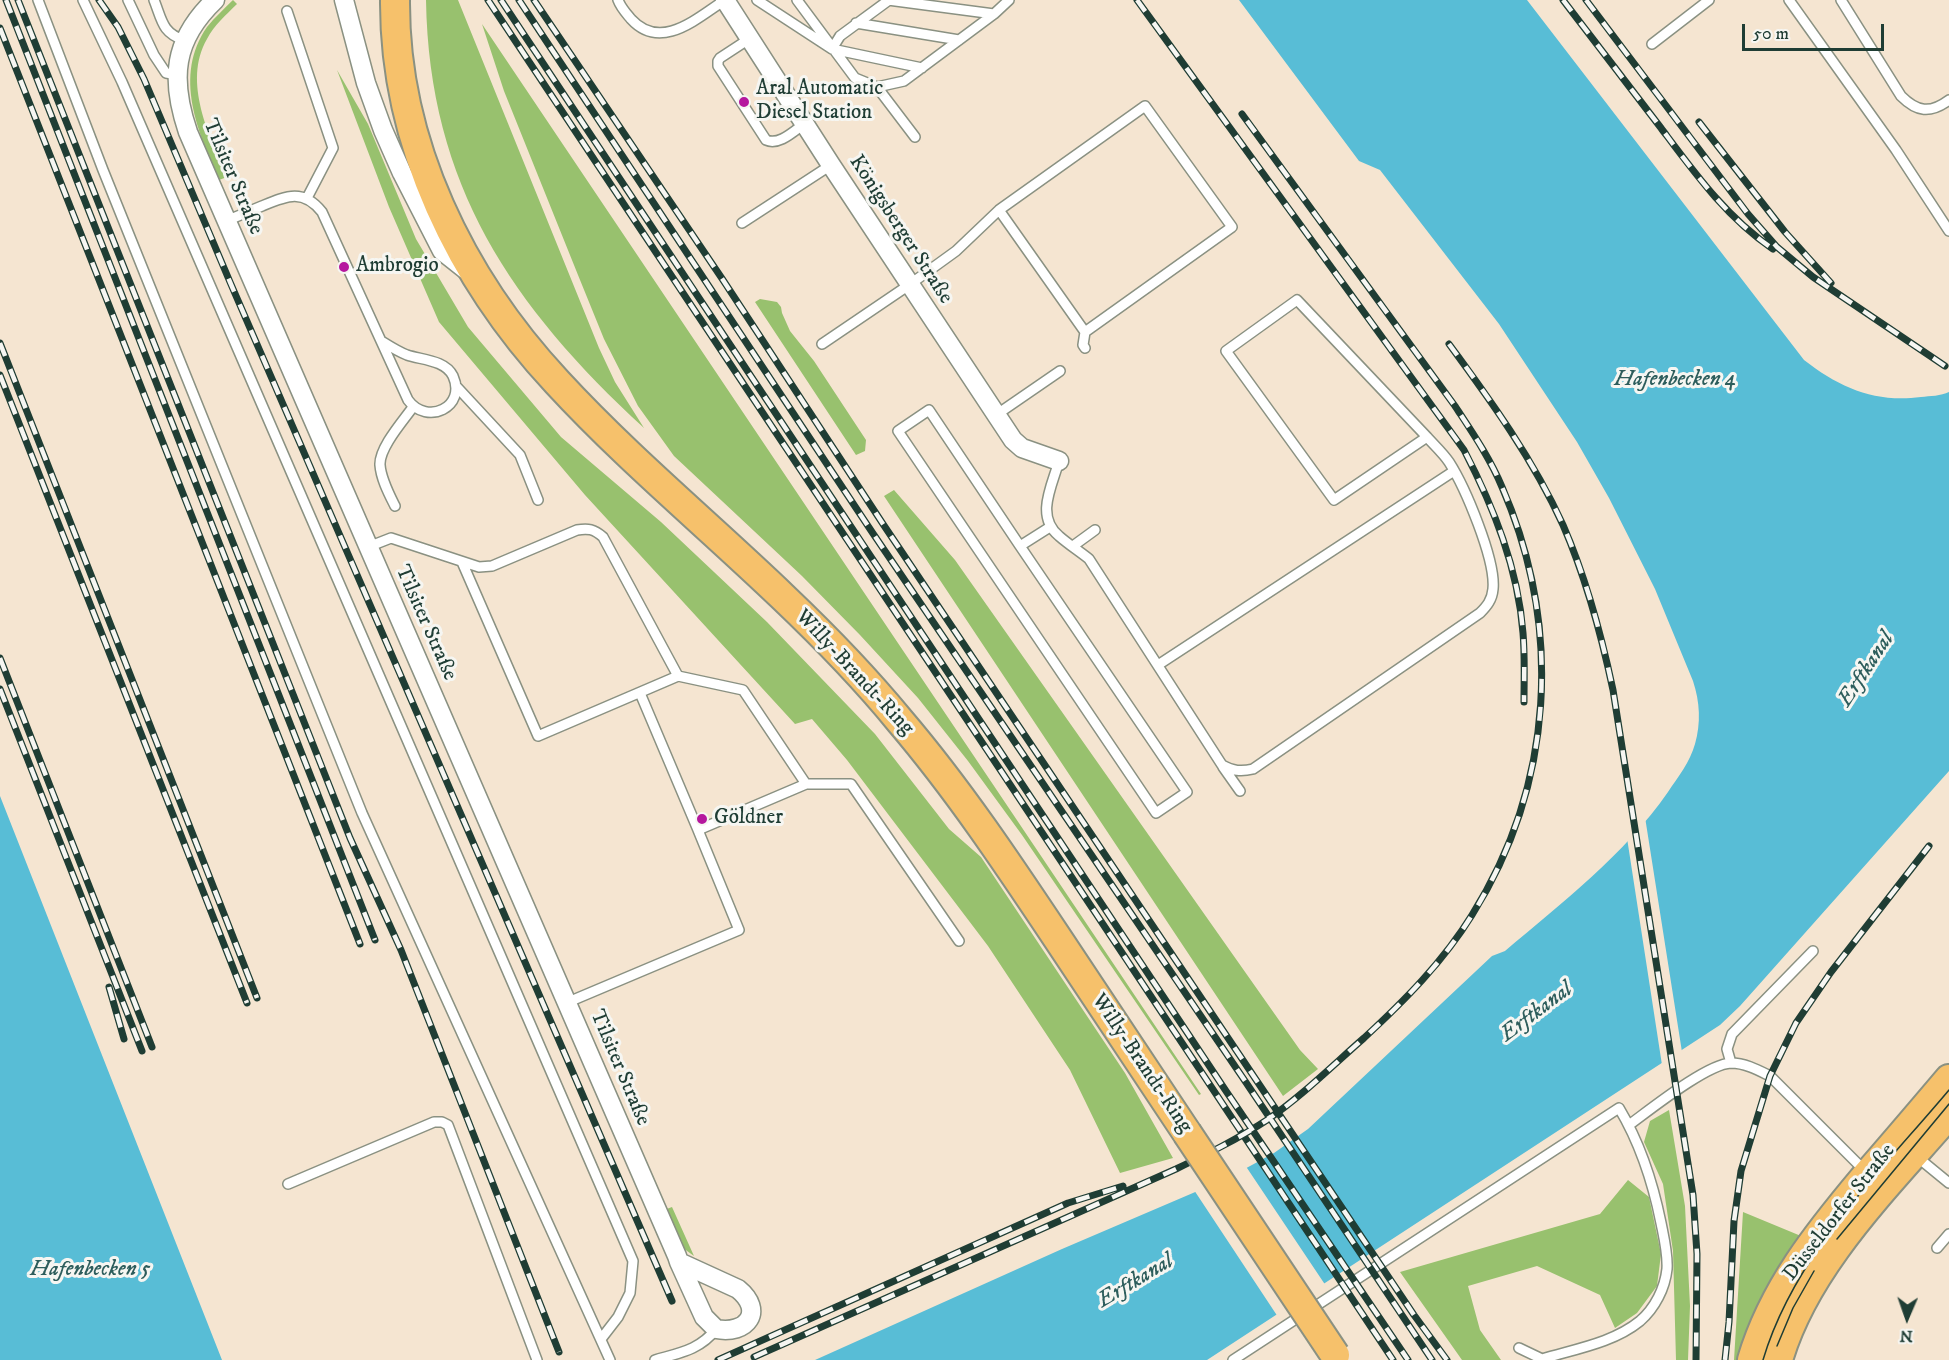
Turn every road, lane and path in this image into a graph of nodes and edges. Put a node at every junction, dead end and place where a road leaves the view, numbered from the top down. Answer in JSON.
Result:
{"nodes":[{"id":1,"x":38,"y":0,"type":"edge"},
{"id":2,"x":83,"y":0,"type":"edge"},
{"id":3,"x":128,"y":0,"type":"edge"},
{"id":4,"x":154,"y":0,"type":"edge"},
{"id":5,"x":214,"y":0,"type":"edge"},
{"id":6,"x":345,"y":0,"type":"edge"},
{"id":7,"x":395,"y":0,"type":"edge"},
{"id":8,"x":618,"y":0,"type":"edge"},
{"id":9,"x":725,"y":0,"type":"edge"},
{"id":10,"x":757,"y":0,"type":"edge"},
{"id":11,"x":797,"y":0,"type":"edge"},
{"id":12,"x":888,"y":0,"type":"edge"},
{"id":13,"x":1009,"y":0,"type":"edge"},
{"id":14,"x":1709,"y":0,"type":"edge"},
{"id":15,"x":1789,"y":0,"type":"edge"},
{"id":16,"x":1840,"y":0,"type":"edge"},
{"id":17,"x":287,"y":11,"type":"dead end"},
{"id":18,"x":994,"y":14,"type":"junction"},
{"id":19,"x":856,"y":23,"type":"junction"},
{"id":20,"x":749,"y":39,"type":"junction"},
{"id":21,"x":184,"y":40,"type":"junction"},
{"id":22,"x":959,"y":40,"type":"junction"},
{"id":23,"x":1652,"y":44,"type":"dead end"},
{"id":24,"x":832,"y":48,"type":"junction"},
{"id":25,"x":922,"y":68,"type":"junction"},
{"id":26,"x":178,"y":75,"type":"junction"},
{"id":27,"x":877,"y":87,"type":"junction"},
{"id":28,"x":1949,"y":100,"type":"edge"},
{"id":29,"x":804,"y":124,"type":"junction"},
{"id":30,"x":915,"y":136,"type":"dead end"},
{"id":31,"x":831,"y":165,"type":"junction"},
{"id":32,"x":306,"y":198,"type":"junction"},
{"id":33,"x":999,"y":210,"type":"junction"},
{"id":34,"x":226,"y":221,"type":"junction"},
{"id":35,"x":742,"y":223,"type":"dead end"},
{"id":36,"x":1949,"y":231,"type":"edge"},
{"id":37,"x":477,"y":278,"type":"junction"},
{"id":38,"x":909,"y":285,"type":"junction"},
{"id":39,"x":1085,"y":332,"type":"junction"},
{"id":40,"x":383,"y":342,"type":"junction"},
{"id":41,"x":822,"y":344,"type":"dead end"},
{"id":42,"x":1085,"y":348,"type":"dead end"},
{"id":43,"x":1060,"y":371,"type":"dead end"},
{"id":44,"x":456,"y":386,"type":"junction"},
{"id":45,"x":413,"y":407,"type":"junction"},
{"id":46,"x":996,"y":415,"type":"junction"},
{"id":47,"x":1427,"y":437,"type":"junction"},
{"id":48,"x":1059,"y":461,"type":"joint"},
{"id":49,"x":1454,"y":471,"type":"junction"},
{"id":50,"x":538,"y":500,"type":"dead end"},
{"id":51,"x":395,"y":506,"type":"dead end"},
{"id":52,"x":1050,"y":527,"type":"junction"},
{"id":53,"x":1095,"y":530,"type":"dead end"},
{"id":54,"x":1020,"y":546,"type":"junction"},
{"id":55,"x":1073,"y":546,"type":"junction"},
{"id":56,"x":368,"y":547,"type":"junction"},
{"id":57,"x":462,"y":562,"type":"junction"},
{"id":58,"x":1158,"y":665,"type":"junction"},
{"id":59,"x":678,"y":676,"type":"junction"},
{"id":60,"x":640,"y":693,"type":"junction"},
{"id":61,"x":1222,"y":765,"type":"junction"},
{"id":62,"x":806,"y":784,"type":"junction"},
{"id":63,"x":1240,"y":791,"type":"dead end"},
{"id":64,"x":698,"y":830,"type":"junction"},
{"id":65,"x":960,"y":941,"type":"dead end"},
{"id":66,"x":1813,"y":951,"type":"dead end"},
{"id":67,"x":566,"y":1002,"type":"junction"},
{"id":68,"x":1731,"y":1064,"type":"junction"},
{"id":69,"x":1949,"y":1079,"type":"edge"},
{"id":70,"x":1949,"y":1114,"type":"edge"},
{"id":71,"x":1629,"y":1125,"type":"junction"},
{"id":72,"x":1915,"y":1154,"type":"junction"},
{"id":73,"x":1868,"y":1174,"type":"junction"},
{"id":74,"x":1949,"y":1183,"type":"edge"},
{"id":75,"x":288,"y":1184,"type":"dead end"},
{"id":76,"x":1949,"y":1234,"type":"edge"},
{"id":77,"x":1937,"y":1248,"type":"dead end"},
{"id":78,"x":679,"y":1262,"type":"junction"},
{"id":79,"x":716,"y":1329,"type":"junction"},
{"id":80,"x":601,"y":1340,"type":"junction"},
{"id":81,"x":1519,"y":1347,"type":"dead end"},
{"id":82,"x":1337,"y":1358,"type":"edge"},
{"id":83,"x":537,"y":1360,"type":"edge"},
{"id":84,"x":610,"y":1360,"type":"edge"},
{"id":85,"x":656,"y":1360,"type":"edge"},
{"id":86,"x":1233,"y":1360,"type":"edge"},
{"id":87,"x":1752,"y":1360,"type":"edge"},
{"id":88,"x":1778,"y":1360,"type":"edge"}],
"edges":[{"from":1,"to":80,"type":"lane"},
{"from":2,"to":80,"type":"lane"},
{"from":3,"to":26,"type":"lane"},
{"from":4,"to":21,"type":"lane"},
{"from":5,"to":21,"type":"street","name":"Tilsiter Straße"},
{"from":6,"to":37,"type":"street"},
{"from":7,"to":37,"type":"main road","name":"Willy-Brandt-Ring"},
{"from":8,"to":9,"type":"lane"},
{"from":9,"to":20,"type":"street","name":"Königsberger Straße"},
{"from":10,"to":24,"type":"lane"},
{"from":11,"to":24,"type":"lane"},
{"from":12,"to":18,"type":"lane"},
{"from":12,"to":19,"type":"lane"},
{"from":13,"to":18,"type":"lane"},
{"from":14,"to":23,"type":"lane"},
{"from":15,"to":36,"type":"lane"},
{"from":16,"to":28,"type":"lane"},
{"from":17,"to":32,"type":"lane"},
{"from":18,"to":22,"type":"lane"},
{"from":19,"to":22,"type":"lane"},
{"from":19,"to":24,"type":"lane"},
{"from":20,"to":29,"type":"street","name":"Königsberger Straße"},
{"from":20,"to":29,"type":"lane"},
{"from":21,"to":26,"type":"street","name":"Tilsiter Straße"},
{"from":22,"to":25,"type":"lane"},
{"from":24,"to":25,"type":"lane"},
{"from":24,"to":27,"type":"lane"},
{"from":25,"to":27,"type":"lane"},
{"from":26,"to":34,"type":"street","name":"Tilsiter Straße"},
{"from":27,"to":30,"type":"lane"},
{"from":29,"to":31,"type":"street","name":"Königsberger Straße"},
{"from":31,"to":35,"type":"lane"},
{"from":31,"to":38,"type":"street","name":"Königsberger Straße"},
{"from":32,"to":34,"type":"lane"},
{"from":32,"to":40,"type":"lane"},
{"from":33,"to":38,"type":"lane"},
{"from":33,"to":39,"type":"lane"},
{"from":33,"to":39,"type":"lane"},
{"from":34,"to":56,"type":"street","name":"Tilsiter Straße"},
{"from":37,"to":82,"type":"main road","name":"Willy-Brandt-Ring","bridge":true},
{"from":38,"to":41,"type":"lane"},
{"from":38,"to":46,"type":"street","name":"Königsberger Straße"},
{"from":39,"to":42,"type":"lane"},
{"from":40,"to":44,"type":"lane"},
{"from":40,"to":45,"type":"lane"},
{"from":43,"to":46,"type":"lane"},
{"from":44,"to":45,"type":"lane"},
{"from":44,"to":50,"type":"lane"},
{"from":45,"to":51,"type":"lane"},
{"from":46,"to":48,"type":"street","name":"Königsberger Straße"},
{"from":47,"to":47,"type":"lane"},
{"from":47,"to":49,"type":"lane"},
{"from":48,"to":52,"type":"lane"},
{"from":49,"to":58,"type":"lane"},
{"from":49,"to":61,"type":"lane"},
{"from":52,"to":54,"type":"lane"},
{"from":52,"to":55,"type":"lane"},
{"from":53,"to":55,"type":"lane"},
{"from":54,"to":54,"type":"lane"},
{"from":55,"to":58,"type":"lane"},
{"from":56,"to":57,"type":"lane"},
{"from":56,"to":67,"type":"street","name":"Tilsiter Straße"},
{"from":57,"to":59,"type":"lane"},
{"from":57,"to":60,"type":"lane"},
{"from":58,"to":61,"type":"lane"},
{"from":59,"to":60,"type":"lane"},
{"from":59,"to":62,"type":"lane"},
{"from":60,"to":64,"type":"lane"},
{"from":61,"to":63,"type":"lane"},
{"from":62,"to":64,"type":"lane"},
{"from":62,"to":65,"type":"lane"},
{"from":64,"to":67,"type":"lane"},
{"from":66,"to":68,"type":"lane"},
{"from":67,"to":78,"type":"street","name":"Tilsiter Straße"},
{"from":68,"to":71,"type":"lane"},
{"from":68,"to":73,"type":"lane"},
{"from":69,"to":73,"type":"main road","name":"Düsseldorfer Straße"},
{"from":70,"to":72,"type":"main road","name":"Düsseldorfer Straße"},
{"from":71,"to":81,"type":"lane"},
{"from":71,"to":86,"type":"lane"},
{"from":72,"to":74,"type":"lane"},
{"from":72,"to":88,"type":"main road","name":"Düsseldorfer Straße"},
{"from":73,"to":87,"type":"main road","name":"Düsseldorfer Straße"},
{"from":75,"to":83,"type":"lane"},
{"from":76,"to":77,"type":"lane"},
{"from":78,"to":79,"type":"street","name":"Tilsiter Straße"},
{"from":78,"to":79,"type":"street"},
{"from":79,"to":85,"type":"lane"},
{"from":80,"to":84,"type":"lane"}]}
